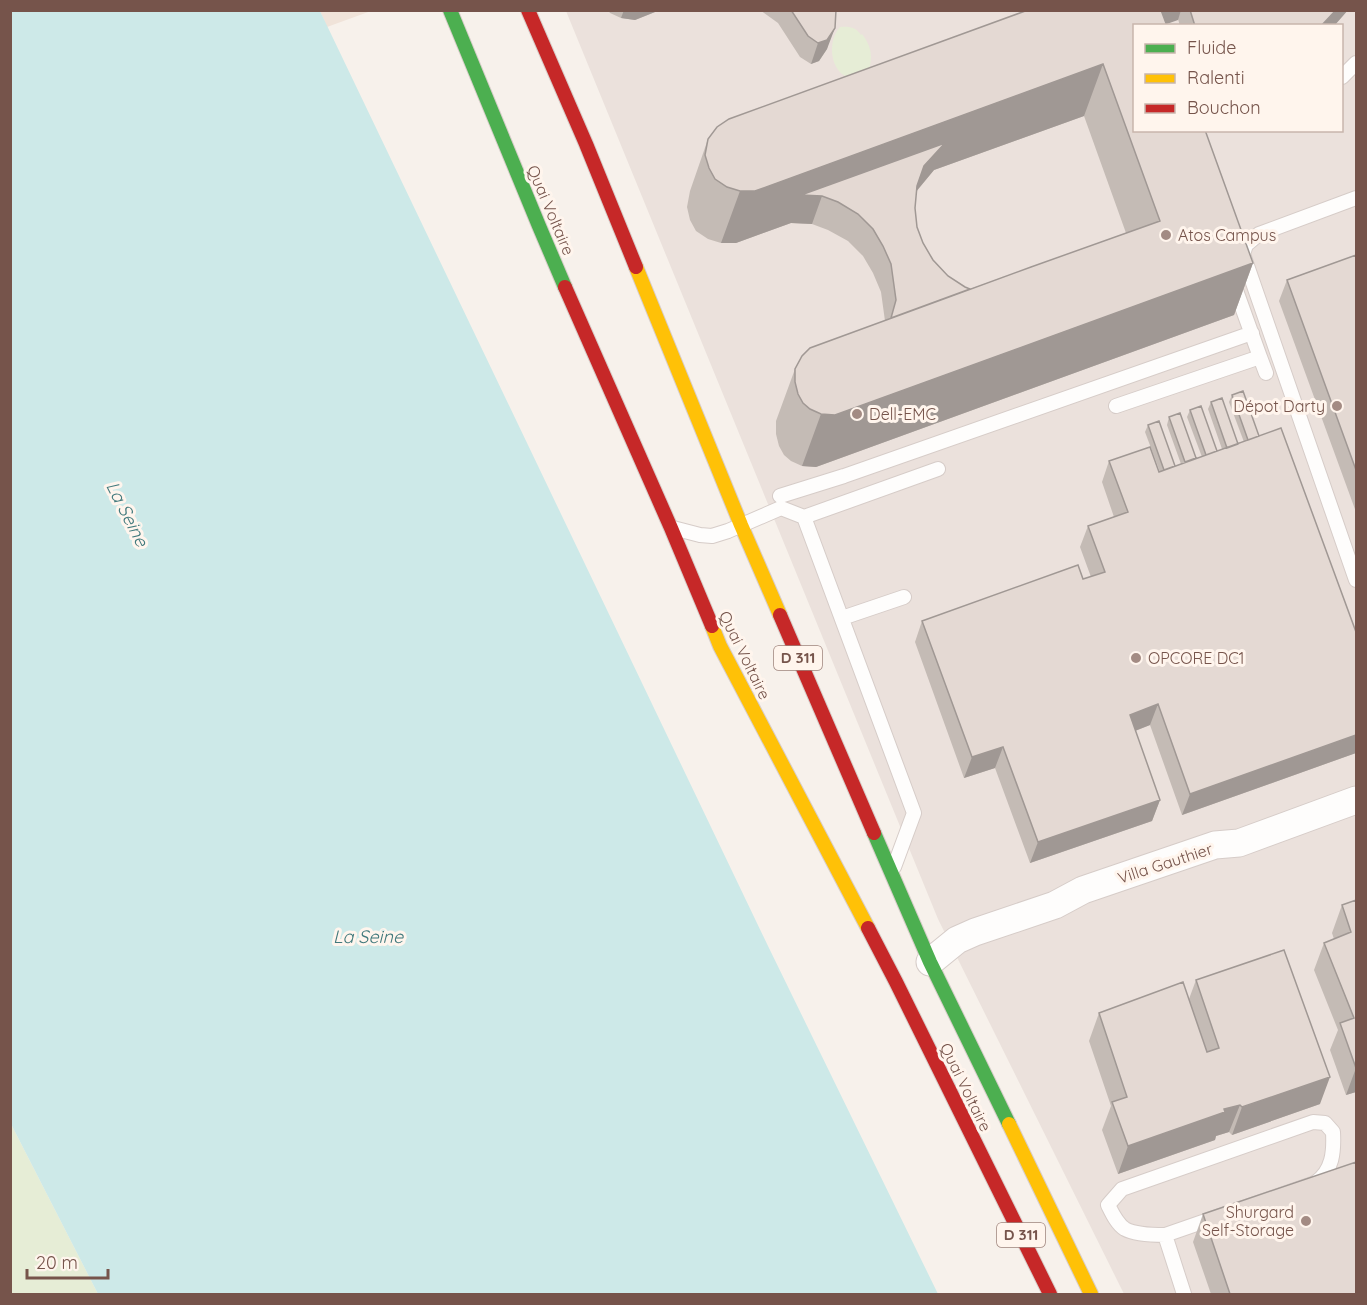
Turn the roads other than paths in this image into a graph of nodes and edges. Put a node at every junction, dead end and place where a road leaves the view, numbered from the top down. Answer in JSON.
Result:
{"nodes":[{"id":1,"x":450,"y":10,"type":"edge"},
{"id":2,"x":528,"y":10,"type":"edge"},
{"id":3,"x":1356,"y":63,"type":"edge"},
{"id":4,"x":1343,"y":75,"type":"edge"},
{"id":5,"x":1356,"y":198,"type":"edge"},
{"id":6,"x":1228,"y":267,"type":"edge"},
{"id":7,"x":1252,"y":333,"type":"junction"},
{"id":8,"x":1260,"y":357,"type":"junction"},
{"id":9,"x":1266,"y":373,"type":"dead end"},
{"id":10,"x":1116,"y":406,"type":"dead end"},
{"id":11,"x":938,"y":469,"type":"dead end"},
{"id":12,"x":780,"y":496,"type":"dead end"},
{"id":13,"x":804,"y":517,"type":"junction"},
{"id":14,"x":741,"y":525,"type":"junction"},
{"id":15,"x":671,"y":528,"type":"junction"},
{"id":16,"x":1356,"y":580,"type":"edge"},
{"id":17,"x":904,"y":597,"type":"dead end"},
{"id":18,"x":842,"y":618,"type":"junction"},
{"id":19,"x":1356,"y":800,"type":"edge"},
{"id":20,"x":892,"y":874,"type":"junction"},
{"id":21,"x":926,"y":964,"type":"junction"},
{"id":22,"x":1165,"y":1235,"type":"junction"},
{"id":23,"x":1050,"y":1294,"type":"edge"},
{"id":24,"x":1091,"y":1294,"type":"edge"},
{"id":25,"x":1184,"y":1294,"type":"edge"}],
"edges":[{"from":1,"to":15,"type":"main road","name":"Quai Voltaire","number":"D 311"},
{"from":2,"to":14,"type":"main road","name":"Quai Voltaire","number":"D 311"},
{"from":3,"to":4,"type":"lane"},
{"from":5,"to":16,"type":"lane"},
{"from":6,"to":7,"type":"lane"},
{"from":7,"to":8,"type":"lane"},
{"from":7,"to":12,"type":"lane"},
{"from":8,"to":9,"type":"lane"},
{"from":8,"to":10,"type":"lane"},
{"from":11,"to":13,"type":"lane"},
{"from":13,"to":14,"type":"lane"},
{"from":13,"to":18,"type":"lane"},
{"from":14,"to":15,"type":"lane"},
{"from":14,"to":20,"type":"main road","name":"Quai Voltaire","number":"D 311"},
{"from":15,"to":23,"type":"main road","name":"Quai Voltaire","number":"D 311"},
{"from":17,"to":18,"type":"lane"},
{"from":18,"to":20,"type":"lane"},
{"from":19,"to":21,"type":"street","name":"Villa Gauthier"},
{"from":20,"to":21,"type":"main road","name":"Quai Voltaire","number":"D 311"},
{"from":21,"to":24,"type":"main road","name":"Quai Voltaire","number":"D 311"},
{"from":22,"to":22,"type":"lane"},
{"from":22,"to":25,"type":"lane"}]}
